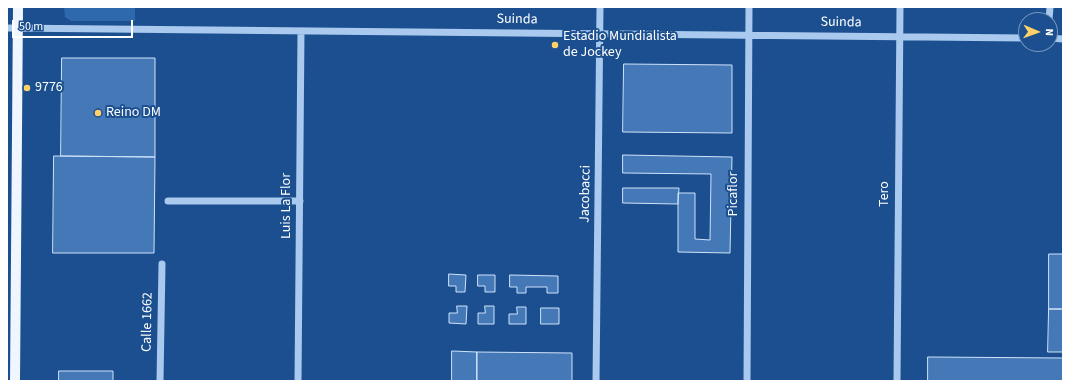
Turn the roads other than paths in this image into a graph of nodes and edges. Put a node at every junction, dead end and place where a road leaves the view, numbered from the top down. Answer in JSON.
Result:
{"nodes":[{"id":1,"x":18,"y":7,"type":"edge"},
{"id":2,"x":600,"y":7,"type":"edge"},
{"id":3,"x":748,"y":7,"type":"edge"},
{"id":4,"x":900,"y":7,"type":"edge"},
{"id":5,"x":7,"y":28,"type":"edge"},
{"id":6,"x":18,"y":28,"type":"junction"},
{"id":7,"x":301,"y":31,"type":"junction"},
{"id":8,"x":600,"y":34,"type":"junction"},
{"id":9,"x":748,"y":35,"type":"junction"},
{"id":10,"x":900,"y":37,"type":"junction"},
{"id":11,"x":1018,"y":38,"type":"edge"},
{"id":12,"x":168,"y":201,"type":"dead end"},
{"id":13,"x":300,"y":201,"type":"junction"},
{"id":14,"x":162,"y":264,"type":"dead end"},
{"id":15,"x":15,"y":381,"type":"edge"},
{"id":16,"x":160,"y":381,"type":"edge"},
{"id":17,"x":298,"y":381,"type":"edge"},
{"id":18,"x":596,"y":381,"type":"edge"},
{"id":19,"x":747,"y":381,"type":"edge"},
{"id":20,"x":897,"y":381,"type":"edge"}],
"edges":[{"from":1,"to":6,"type":"main road"},
{"from":2,"to":8,"type":"street","name":"Jacobacci"},
{"from":3,"to":9,"type":"street","name":"Picaflor"},
{"from":4,"to":10,"type":"street","name":"Tero"},
{"from":5,"to":6,"type":"street","name":"Suinda"},
{"from":6,"to":7,"type":"street","name":"Suinda"},
{"from":6,"to":15,"type":"main road"},
{"from":7,"to":8,"type":"street","name":"Suinda"},
{"from":7,"to":13,"type":"street","name":"Luis La Flor"},
{"from":8,"to":9,"type":"street","name":"Suinda"},
{"from":8,"to":18,"type":"street","name":"Jacobacci"},
{"from":9,"to":10,"type":"street","name":"Suinda"},
{"from":9,"to":19,"type":"street","name":"Picaflor"},
{"from":10,"to":11,"type":"street","name":"Suinda"},
{"from":10,"to":20,"type":"street","name":"Tero"},
{"from":12,"to":13,"type":"street"},
{"from":13,"to":17,"type":"street","name":"Luis La Flor"},
{"from":14,"to":16,"type":"street","name":"Calle 1662"}]}
